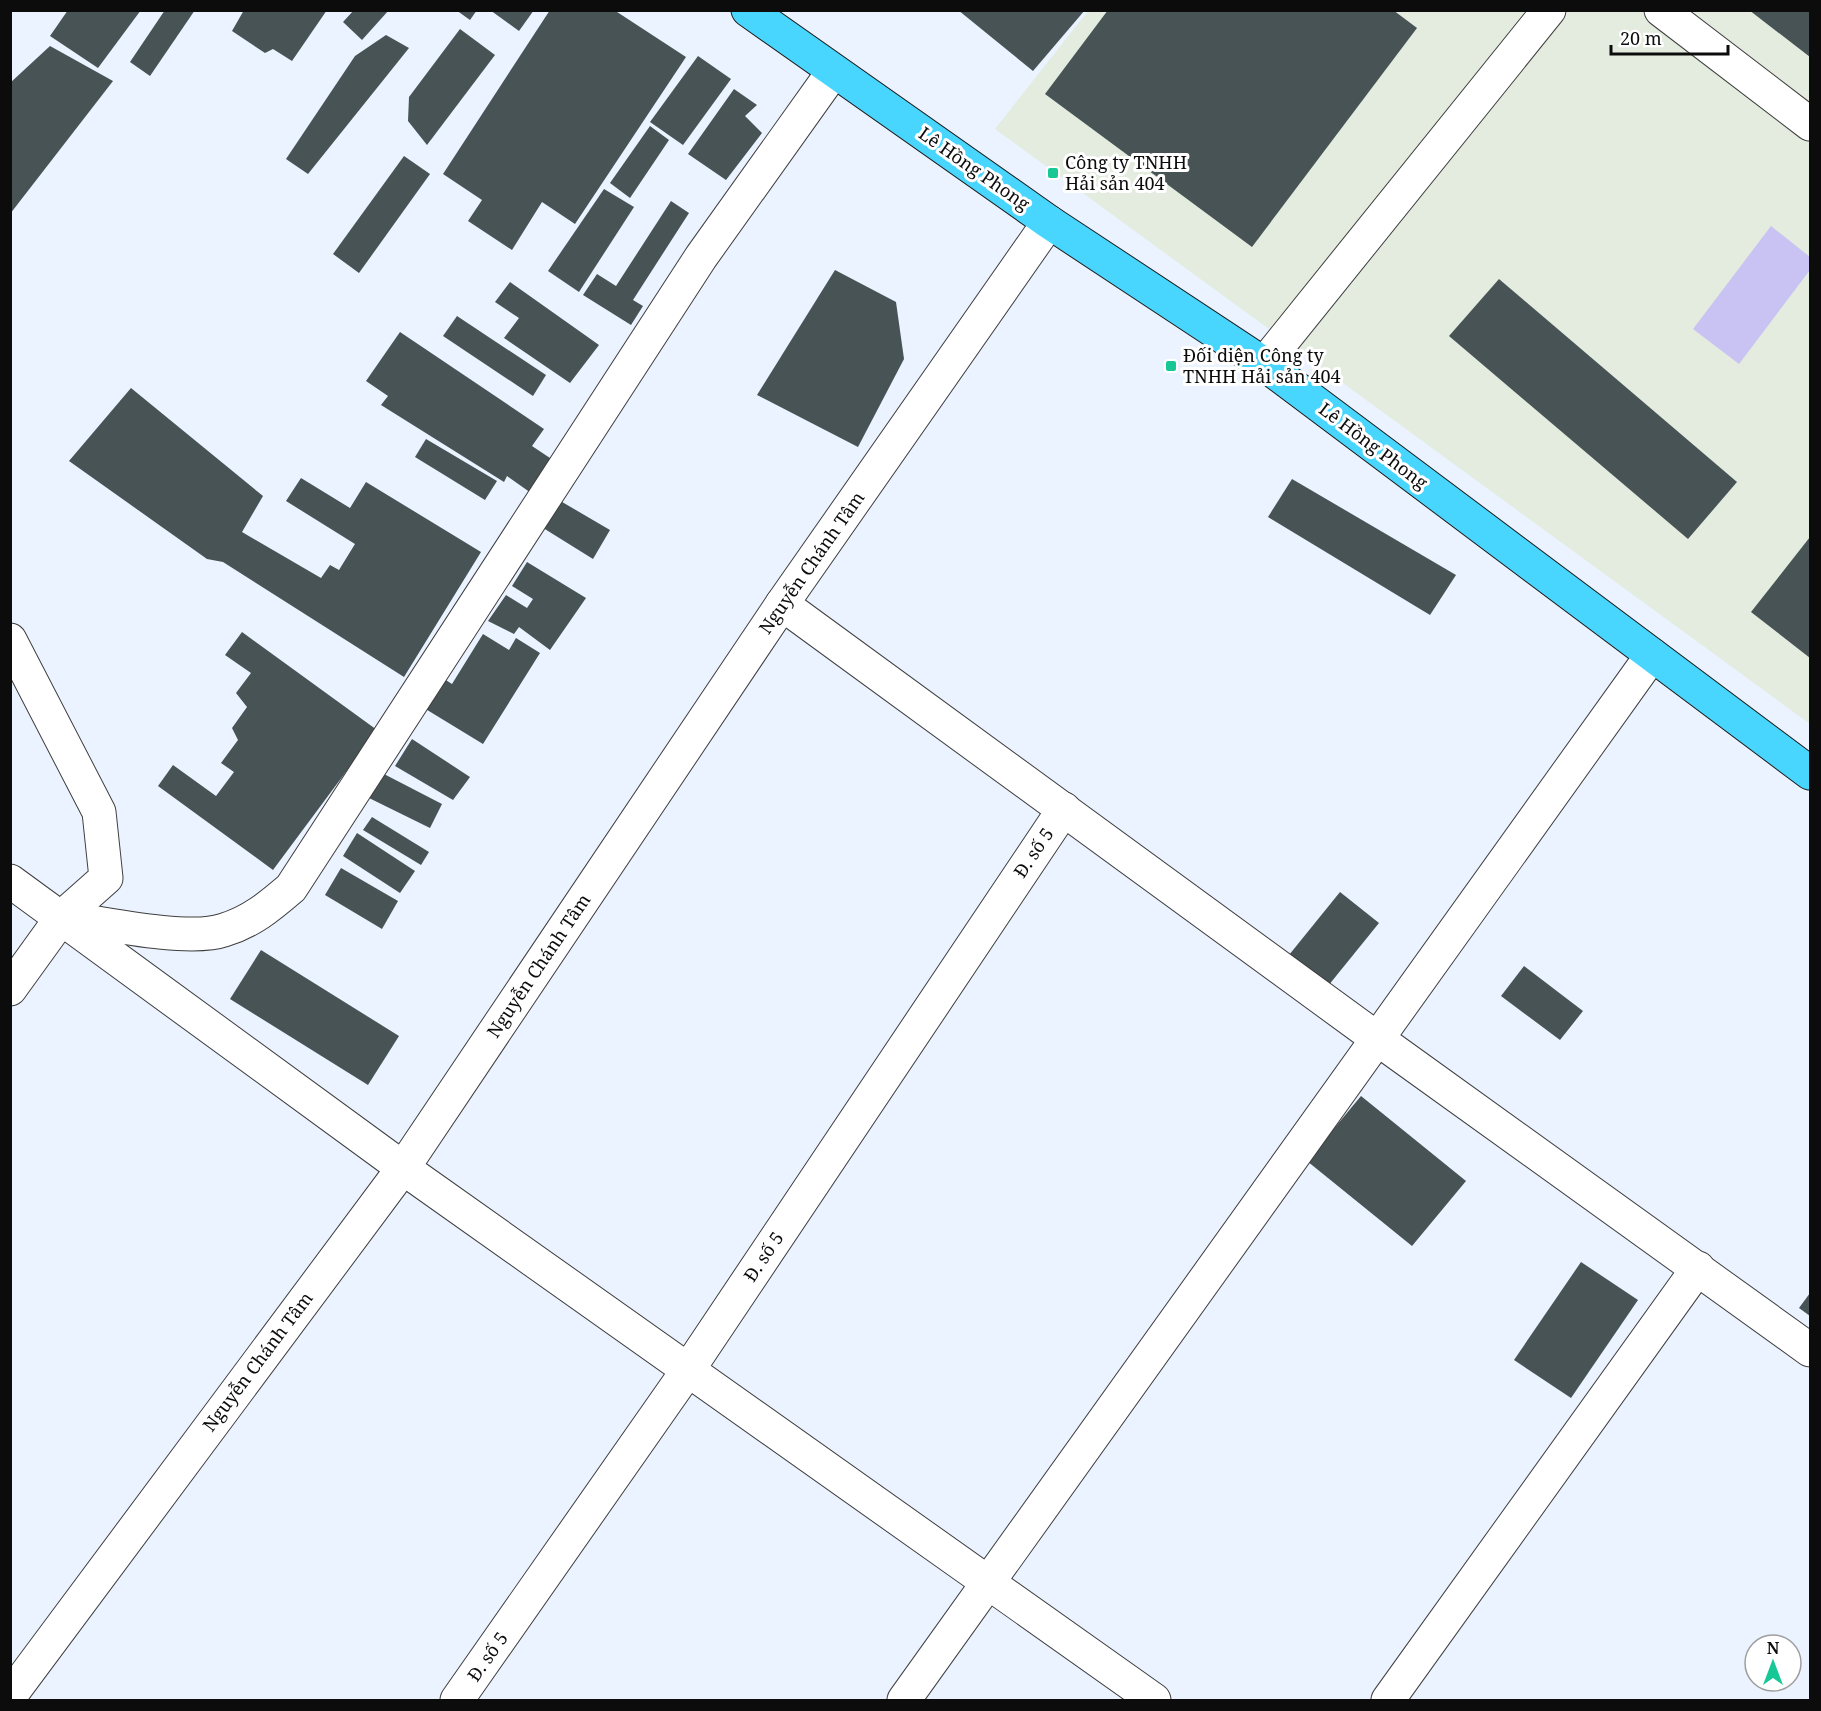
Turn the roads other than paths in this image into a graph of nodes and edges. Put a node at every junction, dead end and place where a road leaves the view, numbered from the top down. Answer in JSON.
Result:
{"nodes":[{"id":1,"x":748,"y":10,"type":"edge"},
{"id":2,"x":1549,"y":10,"type":"edge"},
{"id":3,"x":1661,"y":10,"type":"edge"},
{"id":4,"x":833,"y":72,"type":"junction"},
{"id":5,"x":1810,"y":124,"type":"edge"},
{"id":6,"x":1049,"y":222,"type":"junction"},
{"id":7,"x":1264,"y":364,"type":"junction"},
{"id":8,"x":782,"y":604,"type":"junction"},
{"id":9,"x":10,"y":640,"type":"edge"},
{"id":10,"x":1652,"y":655,"type":"junction"},
{"id":11,"x":1810,"y":773,"type":"edge"},
{"id":12,"x":1064,"y":809,"type":"junction"},
{"id":13,"x":10,"y":881,"type":"edge"},
{"id":14,"x":62,"y":917,"type":"junction"},
{"id":15,"x":10,"y":989,"type":"edge"},
{"id":16,"x":1379,"y":1040,"type":"junction"},
{"id":17,"x":403,"y":1168,"type":"junction"},
{"id":18,"x":1698,"y":1268,"type":"junction"},
{"id":19,"x":1810,"y":1350,"type":"edge"},
{"id":20,"x":688,"y":1370,"type":"junction"},
{"id":21,"x":987,"y":1581,"type":"junction"},
{"id":22,"x":10,"y":1696,"type":"edge"},
{"id":23,"x":457,"y":1701,"type":"edge"},
{"id":24,"x":904,"y":1701,"type":"edge"},
{"id":25,"x":1154,"y":1701,"type":"edge"},
{"id":26,"x":1388,"y":1701,"type":"edge"}],
"edges":[{"from":1,"to":4,"type":"highway","name":"Lê Hồng Phong"},
{"from":2,"to":7,"type":"street"},
{"from":3,"to":5,"type":"street"},
{"from":4,"to":6,"type":"highway","name":"Lê Hồng Phong"},
{"from":4,"to":14,"type":"street"},
{"from":6,"to":7,"type":"highway","name":"Lê Hồng Phong"},
{"from":6,"to":8,"type":"street","name":"Nguyễn Chánh Tâm"},
{"from":7,"to":10,"type":"highway","name":"Lê Hồng Phong"},
{"from":8,"to":12,"type":"street"},
{"from":8,"to":17,"type":"street","name":"Nguyễn Chánh Tâm"},
{"from":9,"to":14,"type":"street"},
{"from":10,"to":11,"type":"highway","name":"Lê Hồng Phong"},
{"from":10,"to":16,"type":"street"},
{"from":12,"to":16,"type":"street"},
{"from":12,"to":20,"type":"street","name":"Đ. số 5"},
{"from":13,"to":14,"type":"street"},
{"from":14,"to":15,"type":"street"},
{"from":14,"to":17,"type":"street"},
{"from":16,"to":18,"type":"street"},
{"from":16,"to":21,"type":"street"},
{"from":17,"to":20,"type":"street"},
{"from":17,"to":22,"type":"street","name":"Nguyễn Chánh Tâm"},
{"from":18,"to":19,"type":"street"},
{"from":18,"to":26,"type":"street"},
{"from":20,"to":21,"type":"street"},
{"from":20,"to":23,"type":"street","name":"Đ. số 5"},
{"from":21,"to":24,"type":"street"},
{"from":21,"to":25,"type":"street"}]}
